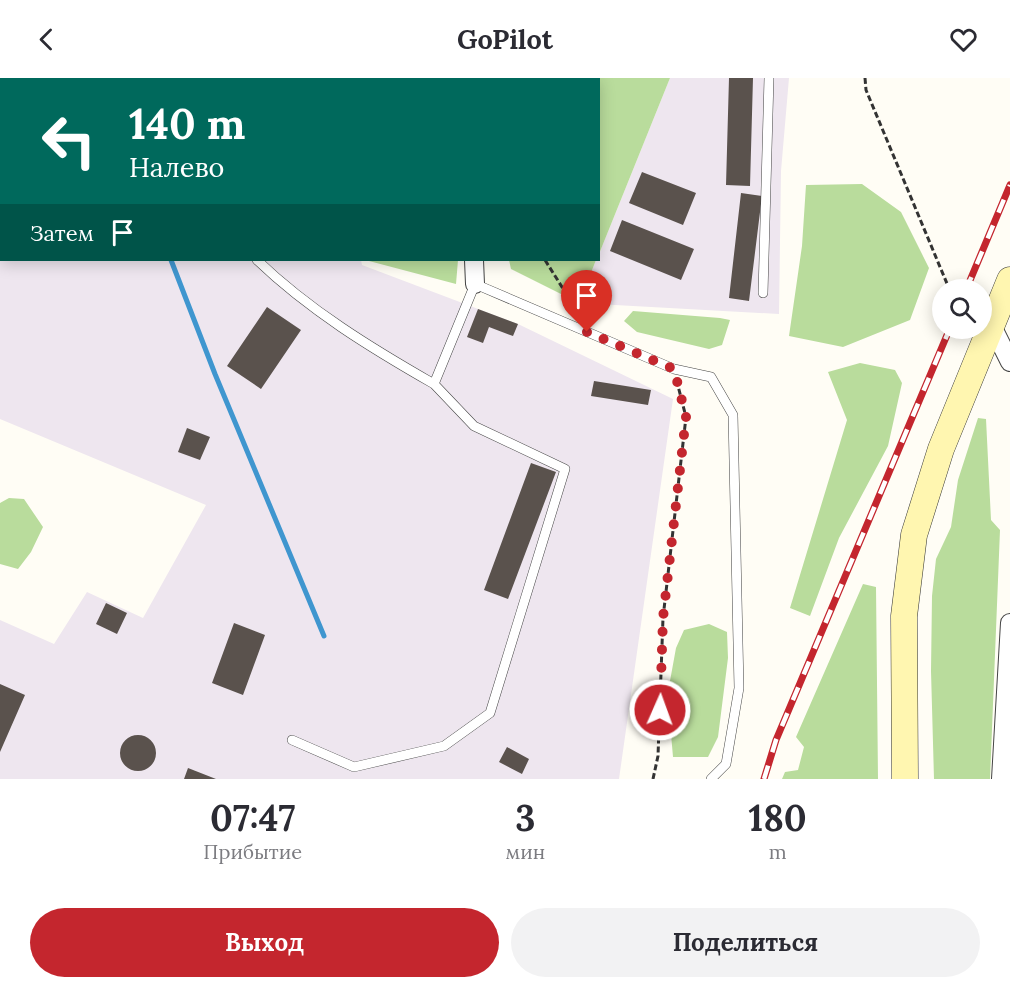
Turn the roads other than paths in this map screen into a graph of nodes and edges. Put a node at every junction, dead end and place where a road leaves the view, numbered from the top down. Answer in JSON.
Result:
{"nodes":[{"id":1,"x":769,"y":78,"type":"edge"},
{"id":2,"x":258,"y":261,"type":"edge"},
{"id":3,"x":474,"y":261,"type":"edge"},
{"id":4,"x":1010,"y":280,"type":"edge"},
{"id":5,"x":475,"y":284,"type":"junction"},
{"id":6,"x":763,"y":293,"type":"dead end"},
{"id":7,"x":992,"y":326,"type":"joint"},
{"id":8,"x":987,"y":339,"type":"edge"},
{"id":9,"x":1010,"y":362,"type":"edge"},
{"id":10,"x":434,"y":384,"type":"junction"},
{"id":11,"x":1010,"y":623,"type":"edge"},
{"id":12,"x":292,"y":740,"type":"dead end"},
{"id":13,"x":711,"y":779,"type":"edge"},
{"id":14,"x":905,"y":779,"type":"edge"},
{"id":15,"x":1002,"y":779,"type":"edge"}],
"edges":[{"from":1,"to":6,"type":"lane"},
{"from":2,"to":10,"type":"lane"},
{"from":3,"to":5,"type":"street"},
{"from":4,"to":7,"type":"main road"},
{"from":5,"to":10,"type":"lane"},
{"from":5,"to":13,"type":"lane"},
{"from":7,"to":9,"type":"street"},
{"from":8,"to":14,"type":"main road"},
{"from":10,"to":12,"type":"lane"},
{"from":11,"to":15,"type":"street"}]}
